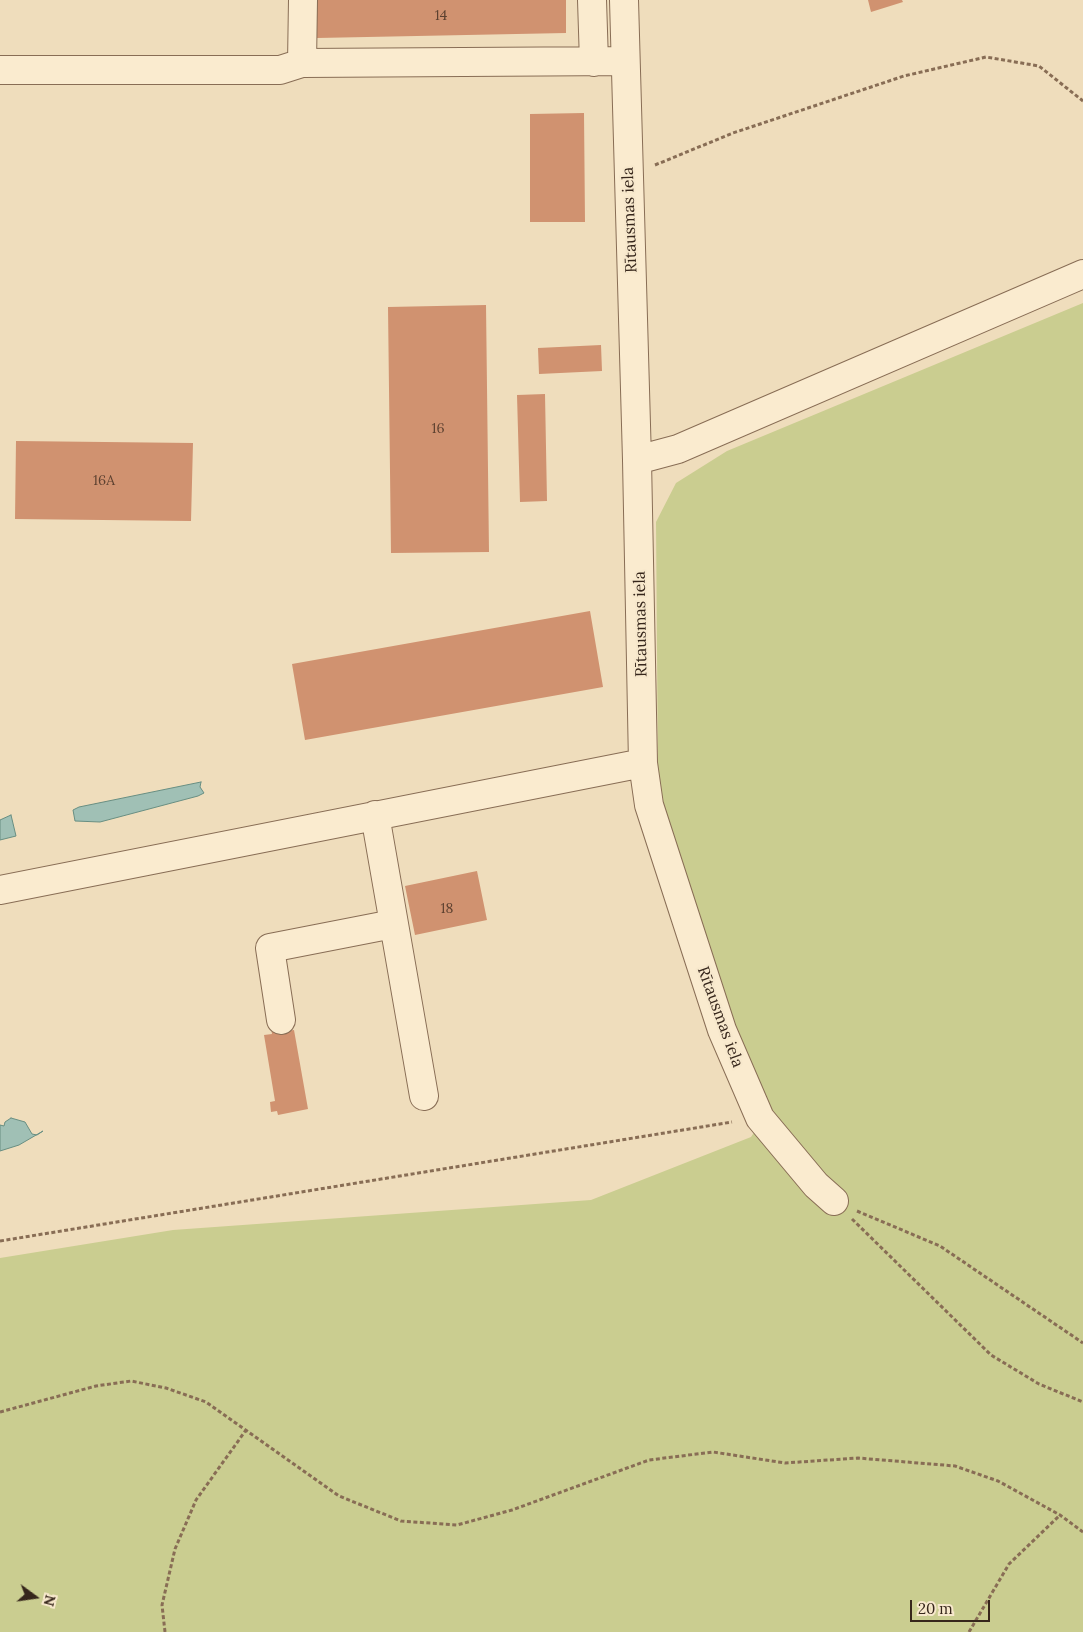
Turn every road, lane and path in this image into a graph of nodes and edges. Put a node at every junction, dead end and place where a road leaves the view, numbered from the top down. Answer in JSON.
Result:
{"nodes":[{"id":1,"x":303,"y":0,"type":"edge"},
{"id":2,"x":592,"y":0,"type":"edge"},
{"id":3,"x":624,"y":0,"type":"edge"},
{"id":4,"x":624,"y":61,"type":"junction"},
{"id":5,"x":594,"y":62,"type":"junction"},
{"id":6,"x":302,"y":63,"type":"junction"},
{"id":7,"x":0,"y":70,"type":"edge"},
{"id":8,"x":1083,"y":100,"type":"edge"},
{"id":9,"x":629,"y":175,"type":"junction"},
{"id":10,"x":1083,"y":274,"type":"edge"},
{"id":11,"x":637,"y":460,"type":"junction"},
{"id":12,"x":644,"y":763,"type":"junction"},
{"id":13,"x":375,"y":815,"type":"junction"},
{"id":14,"x":0,"y":890,"type":"edge"},
{"id":15,"x":393,"y":924,"type":"junction"},
{"id":16,"x":281,"y":1020,"type":"dead end"},
{"id":17,"x":424,"y":1096,"type":"dead end"},
{"id":18,"x":760,"y":1118,"type":"junction"},
{"id":19,"x":834,"y":1201,"type":"junction"},
{"id":20,"x":0,"y":1241,"type":"edge"},
{"id":21,"x":1083,"y":1344,"type":"edge"},
{"id":22,"x":1083,"y":1402,"type":"edge"},
{"id":23,"x":0,"y":1412,"type":"edge"},
{"id":24,"x":246,"y":1430,"type":"junction"},
{"id":25,"x":1060,"y":1515,"type":"junction"},
{"id":26,"x":1083,"y":1532,"type":"edge"},
{"id":27,"x":165,"y":1632,"type":"edge"},
{"id":28,"x":970,"y":1632,"type":"edge"}],
"edges":[{"from":1,"to":6,"type":"street"},
{"from":2,"to":5,"type":"street"},
{"from":3,"to":4,"type":"street","name":"Rītausmas iela"},
{"from":4,"to":5,"type":"street"},
{"from":4,"to":9,"type":"street","name":"Rītausmas iela"},
{"from":5,"to":6,"type":"street"},
{"from":6,"to":7,"type":"street"},
{"from":8,"to":9,"type":"path"},
{"from":9,"to":11,"type":"street","name":"Rītausmas iela"},
{"from":10,"to":11,"type":"street"},
{"from":11,"to":12,"type":"street","name":"Rītausmas iela"},
{"from":12,"to":13,"type":"street"},
{"from":12,"to":18,"type":"street","name":"Rītausmas iela"},
{"from":13,"to":14,"type":"street"},
{"from":13,"to":15,"type":"street"},
{"from":15,"to":16,"type":"street"},
{"from":15,"to":17,"type":"street"},
{"from":18,"to":19,"type":"street","name":"Rītausmas iela"},
{"from":18,"to":20,"type":"path"},
{"from":19,"to":21,"type":"path"},
{"from":19,"to":22,"type":"path"},
{"from":23,"to":24,"type":"path"},
{"from":24,"to":25,"type":"path"},
{"from":24,"to":27,"type":"path"},
{"from":25,"to":26,"type":"path"},
{"from":25,"to":28,"type":"path"}]}
